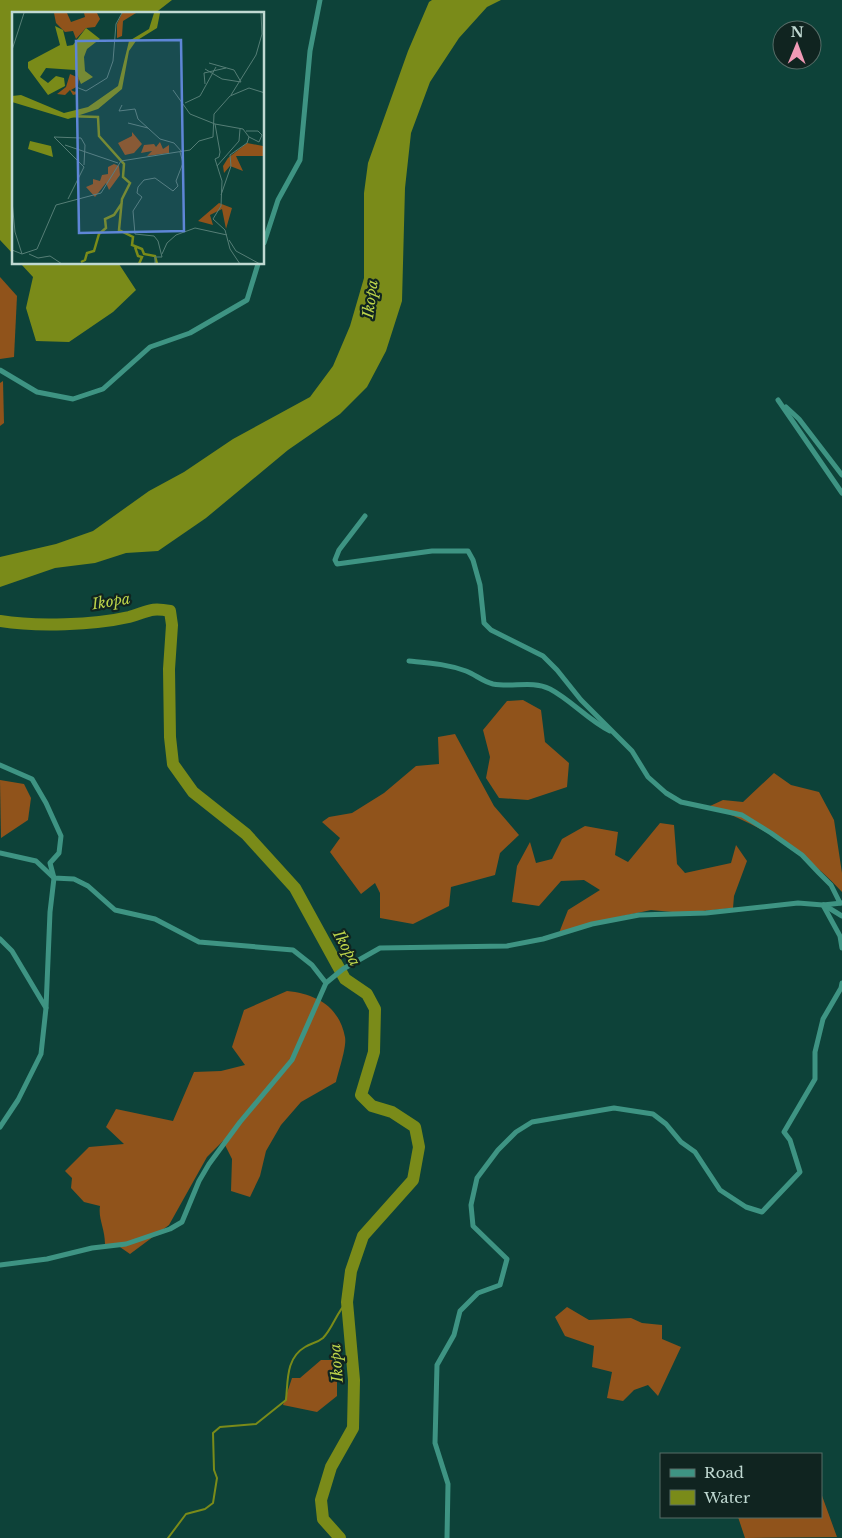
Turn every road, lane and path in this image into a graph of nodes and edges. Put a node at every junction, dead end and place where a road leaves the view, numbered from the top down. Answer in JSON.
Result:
{"nodes":[{"id":1,"x":320,"y":0,"type":"edge"},
{"id":2,"x":265,"y":240,"type":"edge"},
{"id":3,"x":258,"y":265,"type":"edge"},
{"id":4,"x":0,"y":370,"type":"edge"},
{"id":5,"x":842,"y":476,"type":"edge"},
{"id":6,"x":842,"y":493,"type":"edge"},
{"id":7,"x":365,"y":516,"type":"dead end"},
{"id":8,"x":409,"y":661,"type":"dead end"},
{"id":9,"x":614,"y":733,"type":"junction"},
{"id":10,"x":0,"y":765,"type":"edge"},
{"id":11,"x":0,"y":852,"type":"edge"},
{"id":12,"x":54,"y":878,"type":"junction"},
{"id":13,"x":841,"y":903,"type":"edge"},
{"id":14,"x":823,"y":905,"type":"junction"},
{"id":15,"x":842,"y":916,"type":"edge"},
{"id":16,"x":0,"y":939,"type":"edge"},
{"id":17,"x":842,"y":948,"type":"edge"},
{"id":18,"x":326,"y":983,"type":"junction"},
{"id":19,"x":842,"y":983,"type":"edge"},
{"id":20,"x":46,"y":1008,"type":"junction"},
{"id":21,"x":0,"y":1127,"type":"edge"},
{"id":22,"x":0,"y":1265,"type":"edge"},
{"id":23,"x":447,"y":1538,"type":"edge"}],
"edges":[{"from":1,"to":2,"type":"street"},
{"from":3,"to":4,"type":"street"},
{"from":5,"to":6,"type":"street"},
{"from":7,"to":9,"type":"street"},
{"from":8,"to":9,"type":"street"},
{"from":9,"to":13,"type":"street"},
{"from":10,"to":12,"type":"street"},
{"from":11,"to":12,"type":"street"},
{"from":12,"to":18,"type":"street"},
{"from":12,"to":20,"type":"street"},
{"from":13,"to":14,"type":"street"},
{"from":14,"to":15,"type":"street"},
{"from":14,"to":17,"type":"street"},
{"from":14,"to":18,"type":"street"},
{"from":16,"to":20,"type":"street"},
{"from":18,"to":22,"type":"street"},
{"from":19,"to":23,"type":"street"},
{"from":20,"to":21,"type":"street"}]}
